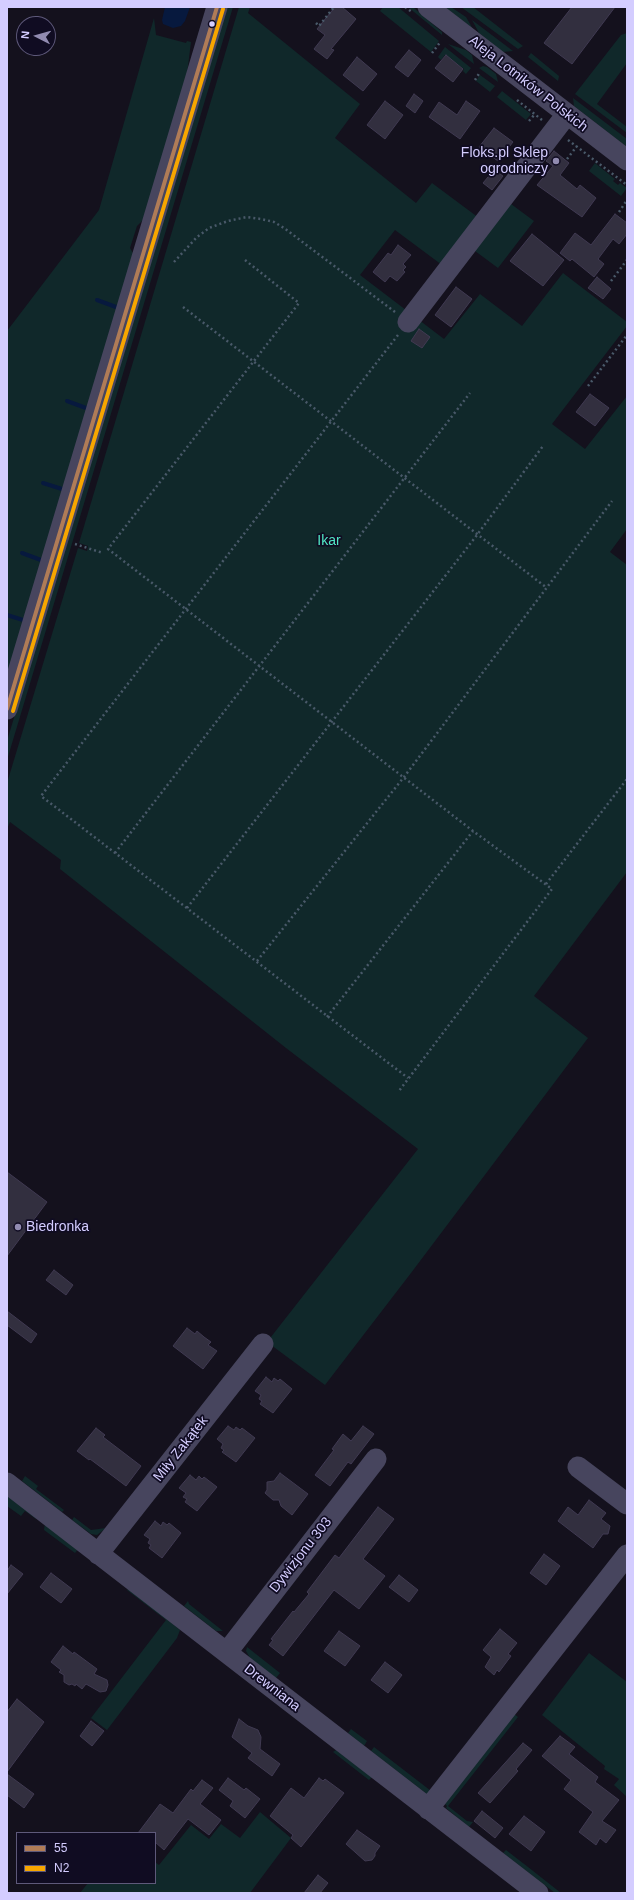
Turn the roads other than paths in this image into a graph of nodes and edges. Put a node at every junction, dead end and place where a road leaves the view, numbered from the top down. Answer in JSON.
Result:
{"nodes":[{"id":1,"x":217,"y":7,"type":"edge"},
{"id":2,"x":428,"y":7,"type":"edge"},
{"id":3,"x":567,"y":114,"type":"junction"},
{"id":4,"x":620,"y":167,"type":"edge"},
{"id":5,"x":408,"y":322,"type":"road end"},
{"id":6,"x":7,"y":709,"type":"edge"},
{"id":7,"x":263,"y":1344,"type":"dead end"},
{"id":8,"x":376,"y":1459,"type":"dead end"},
{"id":9,"x":578,"y":1467,"type":"dead end"},
{"id":10,"x":7,"y":1483,"type":"edge"},
{"id":11,"x":627,"y":1504,"type":"edge"},
{"id":12,"x":98,"y":1554,"type":"junction"},
{"id":13,"x":627,"y":1555,"type":"edge"},
{"id":14,"x":226,"y":1652,"type":"junction"},
{"id":15,"x":428,"y":1809,"type":"junction"},
{"id":16,"x":538,"y":1893,"type":"edge"}],
"edges":[{"from":1,"to":6,"type":"street"},
{"from":2,"to":3,"type":"street","name":"Aleja Lotników Polskich"},
{"from":3,"to":4,"type":"street","name":"Aleja Lotników Polskich"},
{"from":3,"to":5,"type":"street"},
{"from":7,"to":12,"type":"street","name":"Miły Zakątek"},
{"from":8,"to":14,"type":"street","name":"Dywizjonu 303"},
{"from":9,"to":11,"type":"street"},
{"from":10,"to":12,"type":"street","name":"Drewniana"},
{"from":12,"to":14,"type":"street","name":"Drewniana"},
{"from":13,"to":15,"type":"street"},
{"from":14,"to":15,"type":"street","name":"Drewniana"},
{"from":15,"to":16,"type":"street","name":"Drewniana"}]}
